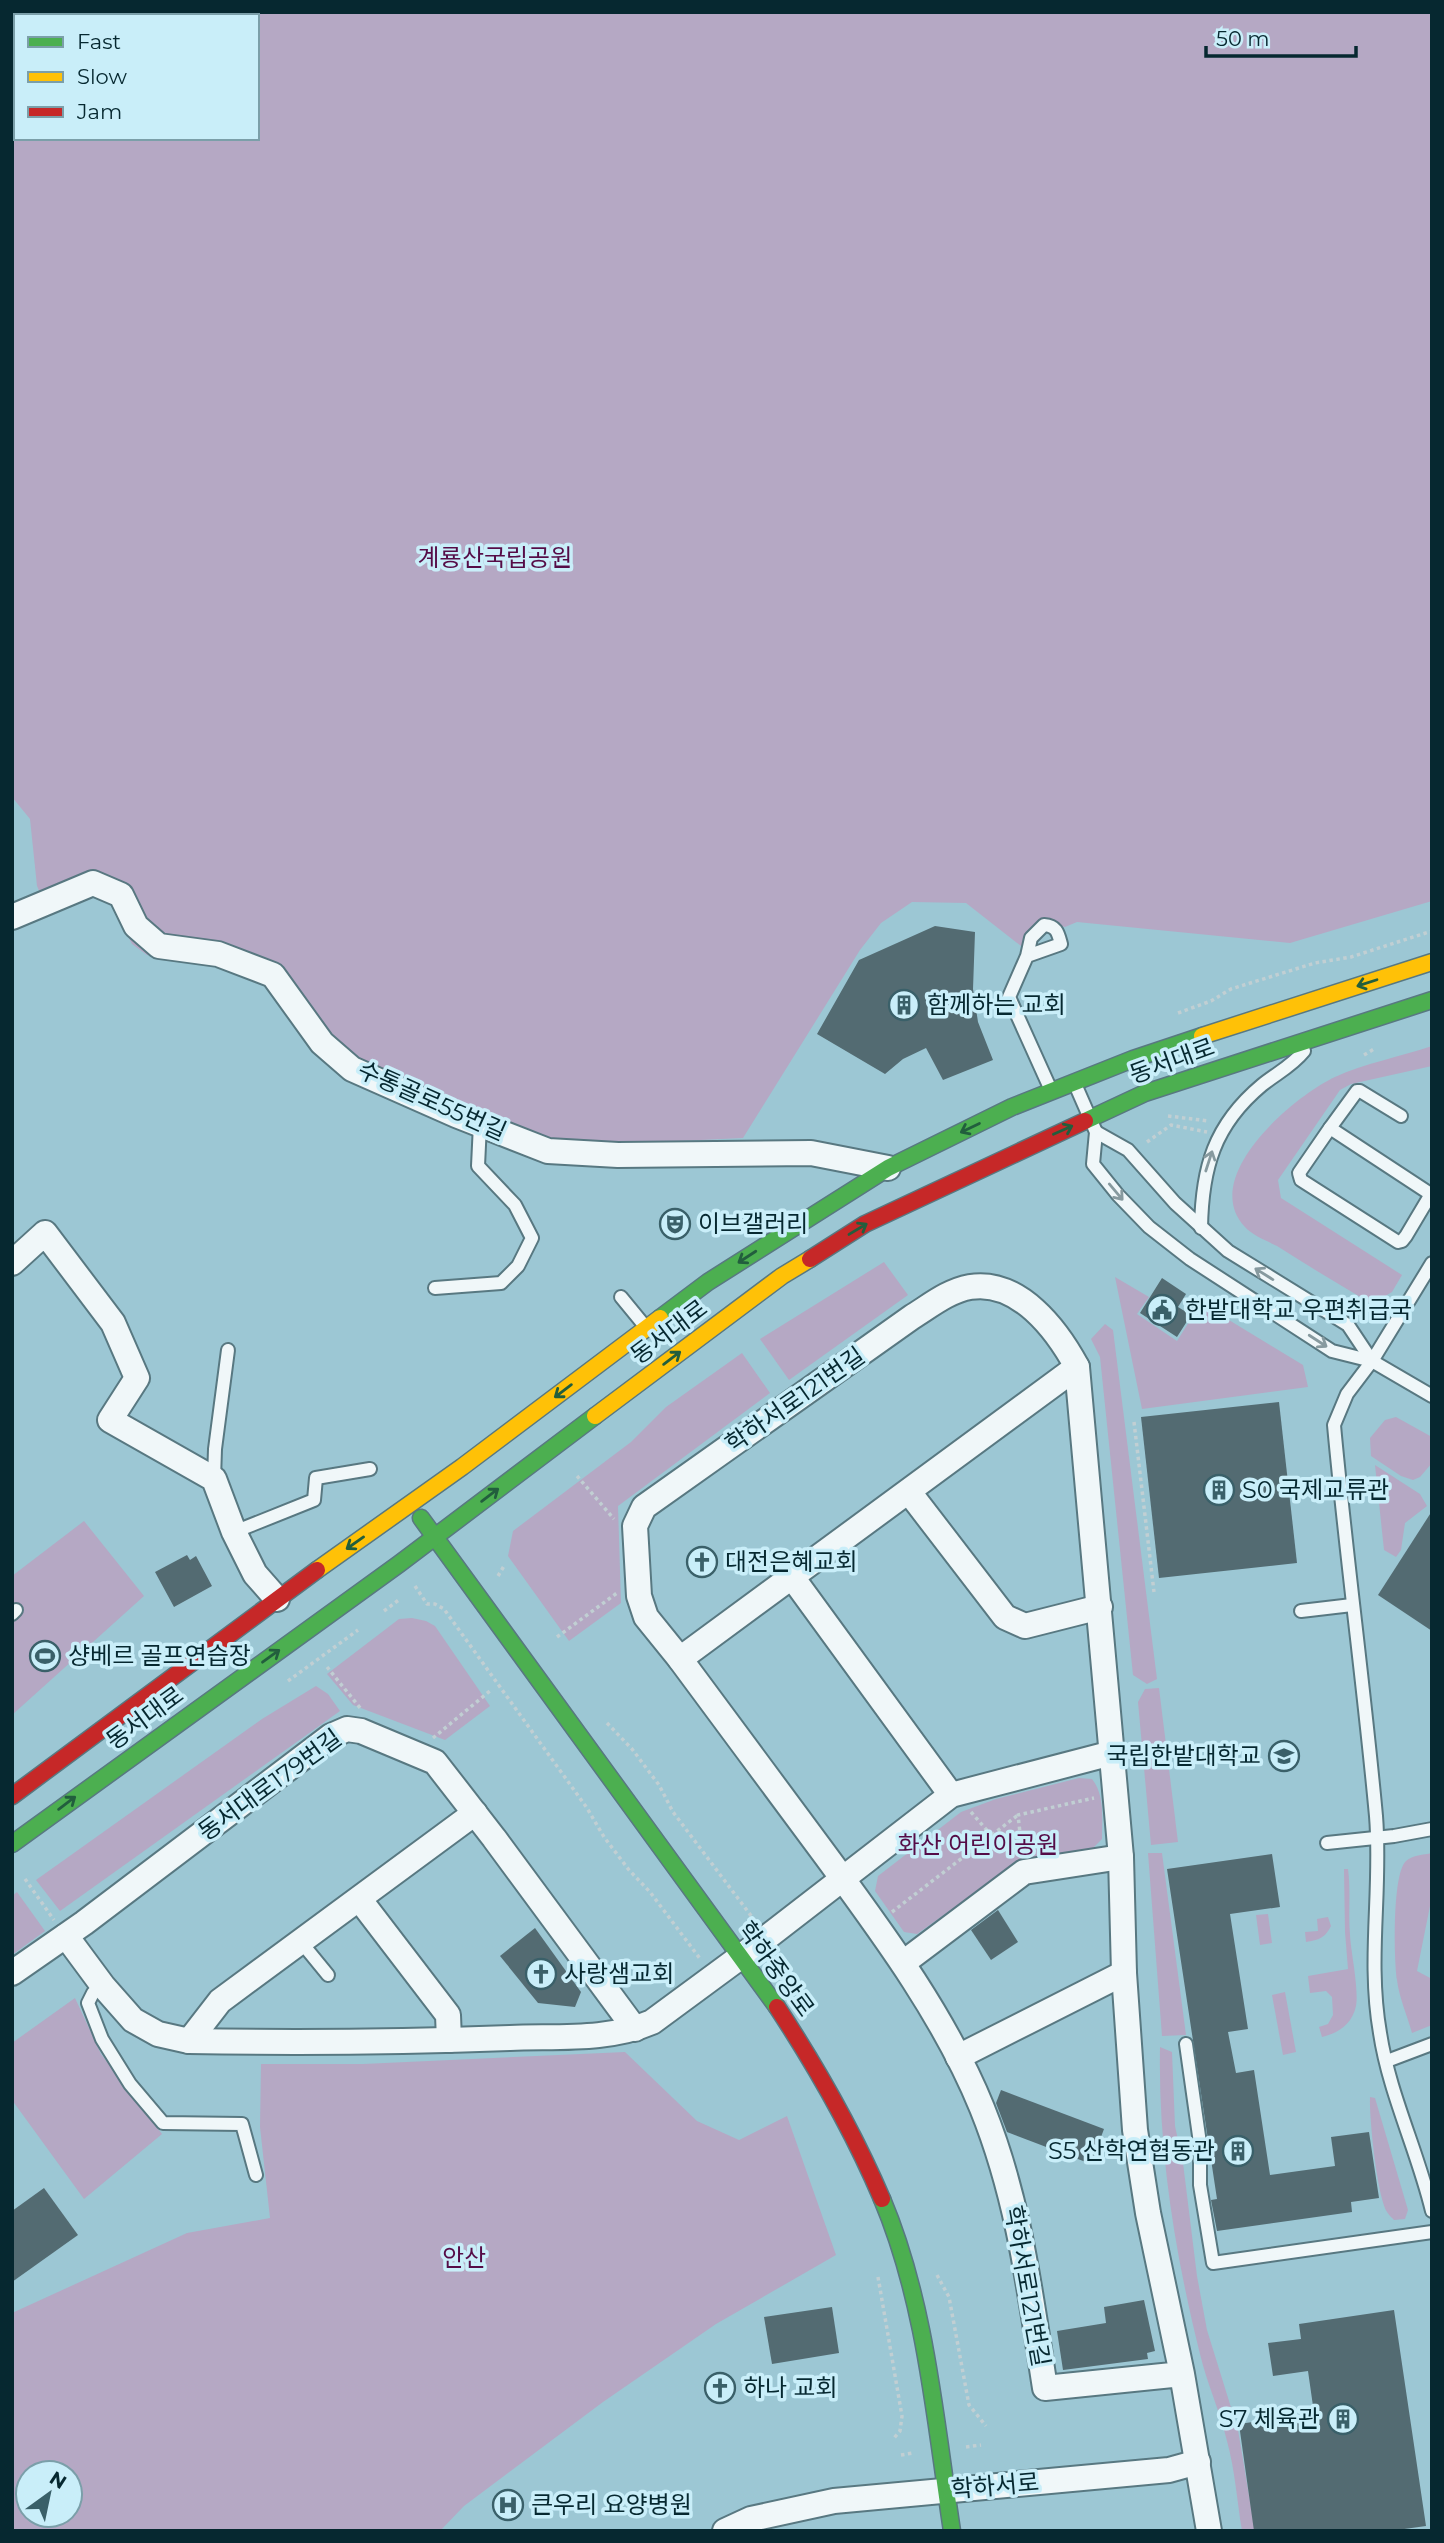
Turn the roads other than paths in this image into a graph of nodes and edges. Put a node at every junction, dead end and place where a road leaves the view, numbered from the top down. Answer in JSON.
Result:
{"nodes":[{"id":1,"x":12,"y":917,"type":"edge"},
{"id":2,"x":1027,"y":956,"type":"dead end"},
{"id":3,"x":1432,"y":962,"type":"edge"},
{"id":4,"x":1432,"y":1000,"type":"edge"},
{"id":5,"x":1316,"y":1037,"type":"junction"},
{"id":6,"x":1074,"y":1081,"type":"junction"},
{"id":7,"x":1052,"y":1091,"type":"junction"},
{"id":8,"x":1401,"y":1116,"type":"dead end"},
{"id":9,"x":480,"y":1124,"type":"junction"},
{"id":10,"x":1093,"y":1125,"type":"junction"},
{"id":11,"x":1330,"y":1128,"type":"junction"},
{"id":12,"x":888,"y":1168,"type":"junction"},
{"id":13,"x":1432,"y":1195,"type":"edge"},
{"id":14,"x":1201,"y":1228,"type":"junction"},
{"id":15,"x":12,"y":1263,"type":"edge"},
{"id":16,"x":1432,"y":1263,"type":"edge"},
{"id":17,"x":435,"y":1288,"type":"dead end"},
{"id":18,"x":621,"y":1297,"type":"dead end"},
{"id":19,"x":646,"y":1328,"type":"junction"},
{"id":20,"x":228,"y":1350,"type":"dead end"},
{"id":21,"x":1372,"y":1361,"type":"junction"},
{"id":22,"x":1077,"y":1367,"type":"junction"},
{"id":23,"x":1428,"y":1390,"type":"edge"},
{"id":24,"x":370,"y":1469,"type":"dead end"},
{"id":25,"x":214,"y":1479,"type":"junction"},
{"id":26,"x":909,"y":1492,"type":"junction"},
{"id":27,"x":411,"y":1504,"type":"junction"},
{"id":28,"x":234,"y":1532,"type":"junction"},
{"id":29,"x":435,"y":1536,"type":"junction"},
{"id":30,"x":792,"y":1577,"type":"junction"},
{"id":31,"x":277,"y":1599,"type":"junction"},
{"id":32,"x":1352,"y":1605,"type":"junction"},
{"id":33,"x":1100,"y":1607,"type":"junction"},
{"id":34,"x":1301,"y":1611,"type":"dead end"},
{"id":35,"x":680,"y":1659,"type":"junction"},
{"id":36,"x":1112,"y":1753,"type":"junction"},
{"id":37,"x":13,"y":1795,"type":"edge"},
{"id":38,"x":951,"y":1795,"type":"junction"},
{"id":39,"x":475,"y":1813,"type":"junction"},
{"id":40,"x":1432,"y":1829,"type":"edge"},
{"id":41,"x":1377,"y":1837,"type":"junction"},
{"id":42,"x":1327,"y":1843,"type":"dead end"},
{"id":43,"x":12,"y":1844,"type":"edge"},
{"id":44,"x":1121,"y":1857,"type":"junction"},
{"id":45,"x":842,"y":1877,"type":"junction"},
{"id":46,"x":360,"y":1900,"type":"junction"},
{"id":47,"x":60,"y":1928,"type":"junction"},
{"id":48,"x":301,"y":1942,"type":"junction"},
{"id":49,"x":740,"y":1956,"type":"junction"},
{"id":50,"x":903,"y":1964,"type":"junction"},
{"id":51,"x":12,"y":1973,"type":"edge"},
{"id":52,"x":1124,"y":1973,"type":"junction"},
{"id":53,"x":328,"y":1975,"type":"dead end"},
{"id":54,"x":103,"y":1986,"type":"junction"},
{"id":55,"x":635,"y":2029,"type":"junction"},
{"id":56,"x":449,"y":2040,"type":"junction"},
{"id":57,"x":190,"y":2041,"type":"junction"},
{"id":58,"x":1186,"y":2044,"type":"dead end"},
{"id":59,"x":1432,"y":2044,"type":"edge"},
{"id":60,"x":958,"y":2057,"type":"junction"},
{"id":61,"x":1387,"y":2062,"type":"junction"},
{"id":62,"x":256,"y":2175,"type":"dead end"},
{"id":63,"x":1432,"y":2211,"type":"edge"},
{"id":64,"x":1432,"y":2232,"type":"edge"},
{"id":65,"x":1182,"y":2374,"type":"junction"},
{"id":66,"x":1198,"y":2462,"type":"junction"},
{"id":67,"x":947,"y":2490,"type":"junction"},
{"id":68,"x":725,"y":2531,"type":"edge"},
{"id":69,"x":952,"y":2531,"type":"edge"},
{"id":70,"x":1209,"y":2531,"type":"edge"}],
"edges":[{"from":1,"to":9,"type":"street","name":"수통골로55번길"},
{"from":2,"to":7,"type":"lane"},
{"from":3,"to":6,"type":"street","name":"동서대로","one_way":true},
{"from":4,"to":5,"type":"street","name":"동서대로"},
{"from":5,"to":10,"type":"street","name":"동서대로"},
{"from":14,"to":5,"type":"lane","one_way":true},
{"from":6,"to":7,"type":"street","name":"동서대로"},
{"from":6,"to":10,"type":"lane"},
{"from":7,"to":12,"type":"street","name":"동서대로","one_way":true},
{"from":8,"to":11,"type":"lane"},
{"from":9,"to":12,"type":"street","name":"수통골로55번길"},
{"from":9,"to":17,"type":"lane"},
{"from":10,"to":14,"type":"lane"},
{"from":10,"to":21,"type":"lane","one_way":true},
{"from":29,"to":10,"type":"street","name":"동서대로","one_way":true},
{"from":11,"to":13,"type":"lane"},
{"from":11,"to":13,"type":"lane"},
{"from":12,"to":19,"type":"street","name":"동서대로","one_way":true},
{"from":21,"to":14,"type":"lane","one_way":true},
{"from":15,"to":25,"type":"street"},
{"from":16,"to":21,"type":"lane"},
{"from":18,"to":19,"type":"lane"},
{"from":19,"to":27,"type":"street","name":"동서대로","one_way":true},
{"from":20,"to":25,"type":"lane"},
{"from":21,"to":23,"type":"lane"},
{"from":21,"to":32,"type":"lane"},
{"from":22,"to":26,"type":"street"},
{"from":22,"to":33,"type":"street","name":"학하서로121번길"},
{"from":22,"to":35,"type":"street","name":"학하서로121번길"},
{"from":24,"to":28,"type":"lane"},
{"from":25,"to":28,"type":"street"},
{"from":26,"to":30,"type":"street"},
{"from":26,"to":33,"type":"street"},
{"from":27,"to":29,"type":"street","name":"학하중앙로"},
{"from":27,"to":31,"type":"street","name":"동서대로","one_way":true},
{"from":28,"to":31,"type":"street"},
{"from":43,"to":29,"type":"street","name":"동서대로","one_way":true},
{"from":29,"to":49,"type":"street","name":"학하중앙로"},
{"from":30,"to":35,"type":"street"},
{"from":30,"to":38,"type":"street"},
{"from":31,"to":37,"type":"street","name":"동서대로"},
{"from":32,"to":34,"type":"lane"},
{"from":32,"to":41,"type":"lane"},
{"from":33,"to":36,"type":"street","name":"학하서로121번길"},
{"from":35,"to":45,"type":"street","name":"학하서로121번길"},
{"from":36,"to":38,"type":"street"},
{"from":36,"to":44,"type":"street","name":"학하서로121번길"},
{"from":38,"to":45,"type":"street"},
{"from":39,"to":46,"type":"street"},
{"from":39,"to":47,"type":"street","name":"동서대로179번길"},
{"from":39,"to":55,"type":"street","name":"동서대로179번길"},
{"from":40,"to":41,"type":"lane"},
{"from":41,"to":42,"type":"lane"},
{"from":41,"to":61,"type":"lane"},
{"from":44,"to":50,"type":"street"},
{"from":44,"to":52,"type":"street","name":"학하서로121번길"},
{"from":45,"to":49,"type":"street"},
{"from":45,"to":50,"type":"street","name":"학하서로121번길"},
{"from":46,"to":48,"type":"street"},
{"from":46,"to":56,"type":"street"},
{"from":47,"to":51,"type":"street","name":"동서대로179번길"},
{"from":47,"to":54,"type":"street"},
{"from":48,"to":53,"type":"lane"},
{"from":48,"to":57,"type":"street"},
{"from":49,"to":55,"type":"street"},
{"from":49,"to":67,"type":"street","name":"학하중앙로"},
{"from":50,"to":60,"type":"street","name":"학하서로121번길"},
{"from":52,"to":60,"type":"street"},
{"from":52,"to":65,"type":"street","name":"학하서로121번길"},
{"from":54,"to":57,"type":"street"},
{"from":54,"to":62,"type":"lane"},
{"from":55,"to":56,"type":"street"},
{"from":56,"to":57,"type":"street"},
{"from":58,"to":64,"type":"lane"},
{"from":59,"to":61,"type":"lane"},
{"from":60,"to":65,"type":"street","name":"학하서로121번길"},
{"from":61,"to":63,"type":"lane"},
{"from":65,"to":66,"type":"street","name":"학하서로121번길"},
{"from":66,"to":67,"type":"street","name":"학하서로"},
{"from":66,"to":70,"type":"street"},
{"from":67,"to":68,"type":"street","name":"학하서로"},
{"from":67,"to":69,"type":"street","name":"학하중앙로"}]}
